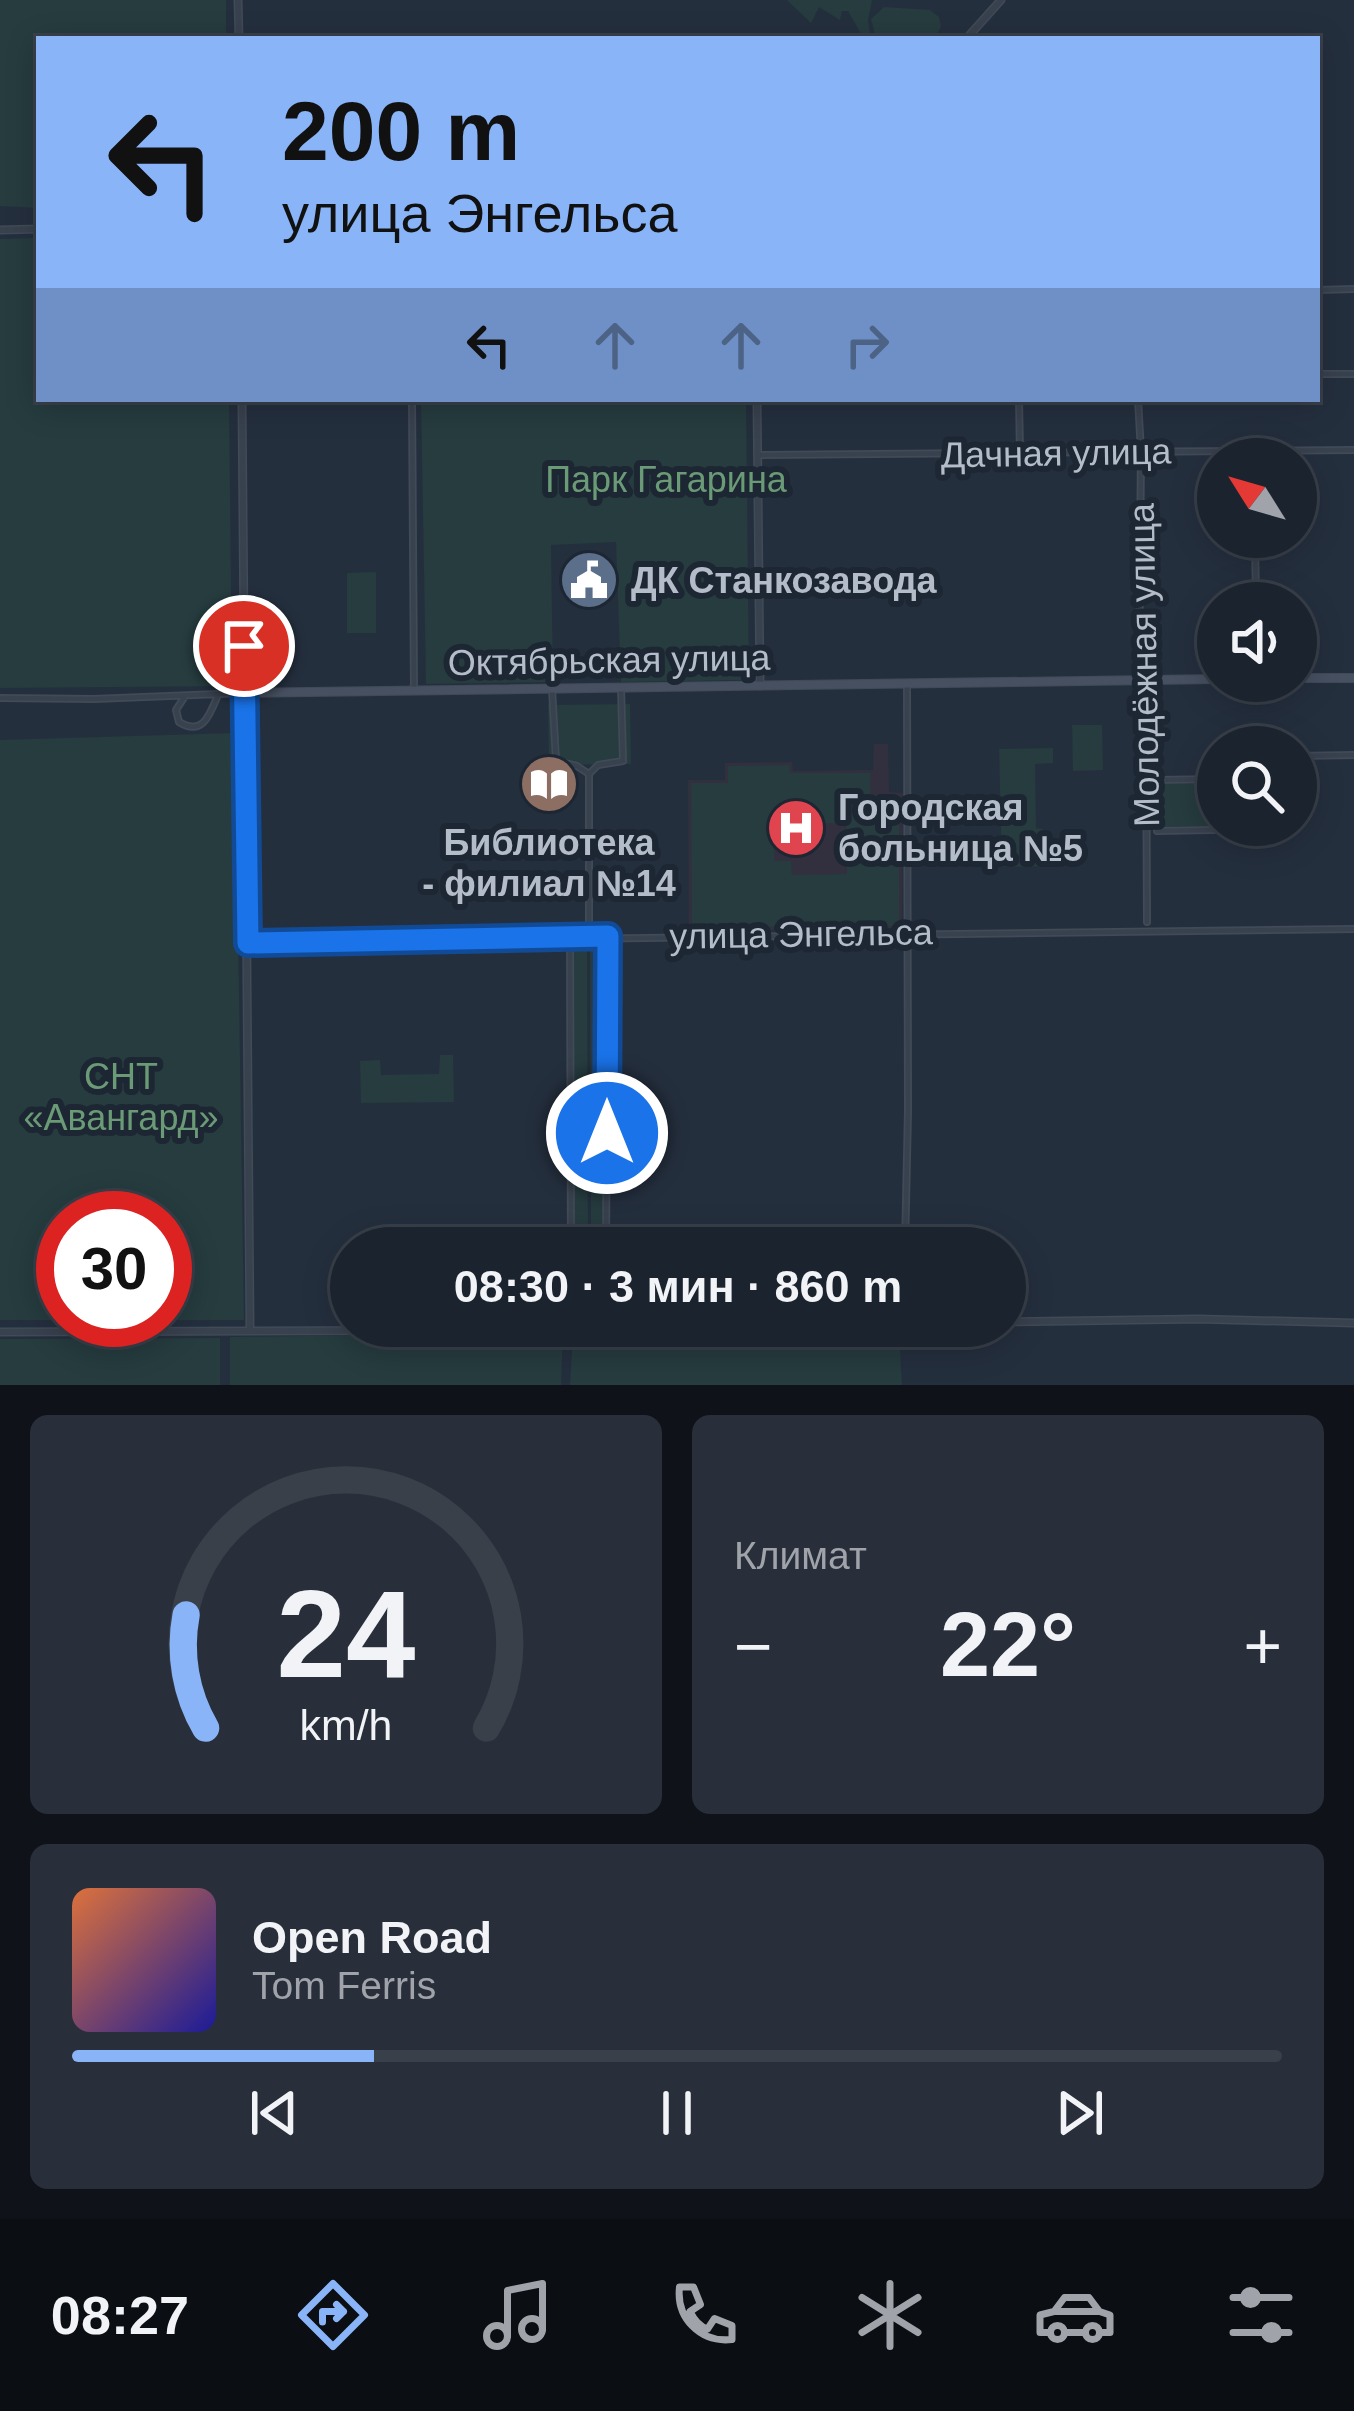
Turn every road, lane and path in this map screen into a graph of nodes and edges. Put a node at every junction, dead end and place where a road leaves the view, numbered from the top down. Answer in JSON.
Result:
{"nodes":[{"id":1,"x":238,"y":0,"type":"edge"},
{"id":2,"x":1001,"y":0,"type":"edge"},
{"id":3,"x":239,"y":36,"type":"edge"},
{"id":4,"x":969,"y":36,"type":"edge"},
{"id":5,"x":36,"y":229,"type":"edge"},
{"id":6,"x":0,"y":230,"type":"edge"},
{"id":7,"x":1354,"y":289,"type":"edge"},
{"id":8,"x":1320,"y":290,"type":"edge"},
{"id":9,"x":1320,"y":374,"type":"edge"},
{"id":10,"x":1354,"y":374,"type":"edge"},
{"id":11,"x":242,"y":402,"type":"edge"},
{"id":12,"x":412,"y":402,"type":"edge"},
{"id":13,"x":757,"y":402,"type":"edge"},
{"id":14,"x":1019,"y":402,"type":"edge"},
{"id":15,"x":1138,"y":402,"type":"edge"},
{"id":16,"x":1354,"y":450,"type":"edge"},
{"id":17,"x":1141,"y":452,"type":"junction"},
{"id":18,"x":1317,"y":452,"type":"edge"},
{"id":19,"x":1197,"y":453,"type":"edge"},
{"id":20,"x":1020,"y":454,"type":"junction"},
{"id":21,"x":758,"y":455,"type":"junction"},
{"id":22,"x":1317,"y":678,"type":"edge"},
{"id":23,"x":1354,"y":678,"type":"edge"},
{"id":24,"x":1197,"y":680,"type":"edge"},
{"id":25,"x":1139,"y":681,"type":"junction"},
{"id":26,"x":908,"y":684,"type":"junction"},
{"id":27,"x":760,"y":686,"type":"junction"},
{"id":28,"x":621,"y":687,"type":"junction"},
{"id":29,"x":552,"y":688,"type":"junction"},
{"id":30,"x":415,"y":690,"type":"junction"},
{"id":31,"x":244,"y":693,"type":"junction"},
{"id":32,"x":218,"y":695,"type":"junction"},
{"id":33,"x":185,"y":697,"type":"junction"},
{"id":34,"x":0,"y":698,"type":"edge"},
{"id":35,"x":1354,"y":754,"type":"edge"},
{"id":36,"x":1317,"y":755,"type":"edge"},
{"id":37,"x":589,"y":773,"type":"junction"},
{"id":38,"x":1197,"y":779,"type":"edge"},
{"id":39,"x":1159,"y":780,"type":"dead end"},
{"id":40,"x":1197,"y":830,"type":"edge"},
{"id":41,"x":1157,"y":831,"type":"dead end"},
{"id":42,"x":1354,"y":929,"type":"edge"},
{"id":43,"x":1146,"y":931,"type":"junction"},
{"id":44,"x":907,"y":933,"type":"junction"},
{"id":45,"x":589,"y":936,"type":"junction"},
{"id":46,"x":608,"y":936,"type":"junction"},
{"id":47,"x":570,"y":937,"type":"junction"},
{"id":48,"x":248,"y":943,"type":"junction"},
{"id":49,"x":571,"y":1227,"type":"edge"},
{"id":50,"x":606,"y":1227,"type":"edge"},
{"id":51,"x":904,"y":1227,"type":"edge"},
{"id":52,"x":1026,"y":1322,"type":"edge"},
{"id":53,"x":1354,"y":1323,"type":"edge"},
{"id":54,"x":250,"y":1331,"type":"junction"},
{"id":55,"x":330,"y":1331,"type":"edge"},
{"id":56,"x":0,"y":1332,"type":"edge"}],
"edges":[{"from":1,"to":3,"type":"street"},
{"from":2,"to":4,"type":"street"},
{"from":5,"to":6,"type":"street"},
{"from":7,"to":8,"type":"street"},
{"from":9,"to":10,"type":"street"},
{"from":11,"to":31,"type":"street"},
{"from":12,"to":30,"type":"street"},
{"from":13,"to":21,"type":"street"},
{"from":14,"to":20,"type":"street"},
{"from":15,"to":17,"type":"street","name":"Молодёжная улица"},
{"from":16,"to":18,"type":"street","name":"Дачная улица"},
{"from":17,"to":19,"type":"street","name":"Дачная улица"},
{"from":17,"to":20,"type":"street","name":"Дачная улица"},
{"from":17,"to":25,"type":"street","name":"Молодёжная улица"},
{"from":20,"to":21,"type":"street","name":"Дачная улица"},
{"from":21,"to":27,"type":"street"},
{"from":22,"to":23,"type":"main road"},
{"from":24,"to":25,"type":"main road","name":"Октябрьская улица"},
{"from":25,"to":26,"type":"main road","name":"Октябрьская улица"},
{"from":25,"to":43,"type":"street","name":"Молодёжная улица"},
{"from":26,"to":27,"type":"main road","name":"Октябрьская улица"},
{"from":26,"to":44,"type":"street"},
{"from":27,"to":28,"type":"main road","name":"Октябрьская улица"},
{"from":28,"to":29,"type":"main road","name":"Октябрьская улица"},
{"from":28,"to":37,"type":"street"},
{"from":29,"to":30,"type":"main road","name":"Октябрьская улица"},
{"from":29,"to":37,"type":"street"},
{"from":30,"to":31,"type":"main road","name":"Октябрьская улица"},
{"from":31,"to":32,"type":"street","name":"Октябрьская улица"},
{"from":31,"to":48,"type":"street"},
{"from":32,"to":33,"type":"street","name":"Октябрьская улица"},
{"from":32,"to":33,"type":"street"},
{"from":33,"to":34,"type":"street","name":"Октябрьская улица"},
{"from":35,"to":36,"type":"street"},
{"from":37,"to":45,"type":"street"},
{"from":38,"to":39,"type":"street"},
{"from":40,"to":41,"type":"street"},
{"from":42,"to":43,"type":"street","name":"улица Энгельса"},
{"from":43,"to":44,"type":"street","name":"улица Энгельса"},
{"from":44,"to":46,"type":"street","name":"улица Энгельса"},
{"from":44,"to":51,"type":"street"},
{"from":45,"to":46,"type":"street","name":"улица Энгельса"},
{"from":45,"to":47,"type":"street","name":"улица Энгельса"},
{"from":46,"to":50,"type":"street"},
{"from":47,"to":48,"type":"street","name":"улица Энгельса"},
{"from":47,"to":49,"type":"street"},
{"from":48,"to":54,"type":"street"},
{"from":52,"to":53,"type":"street"},
{"from":54,"to":55,"type":"street"},
{"from":54,"to":56,"type":"street"}]}
